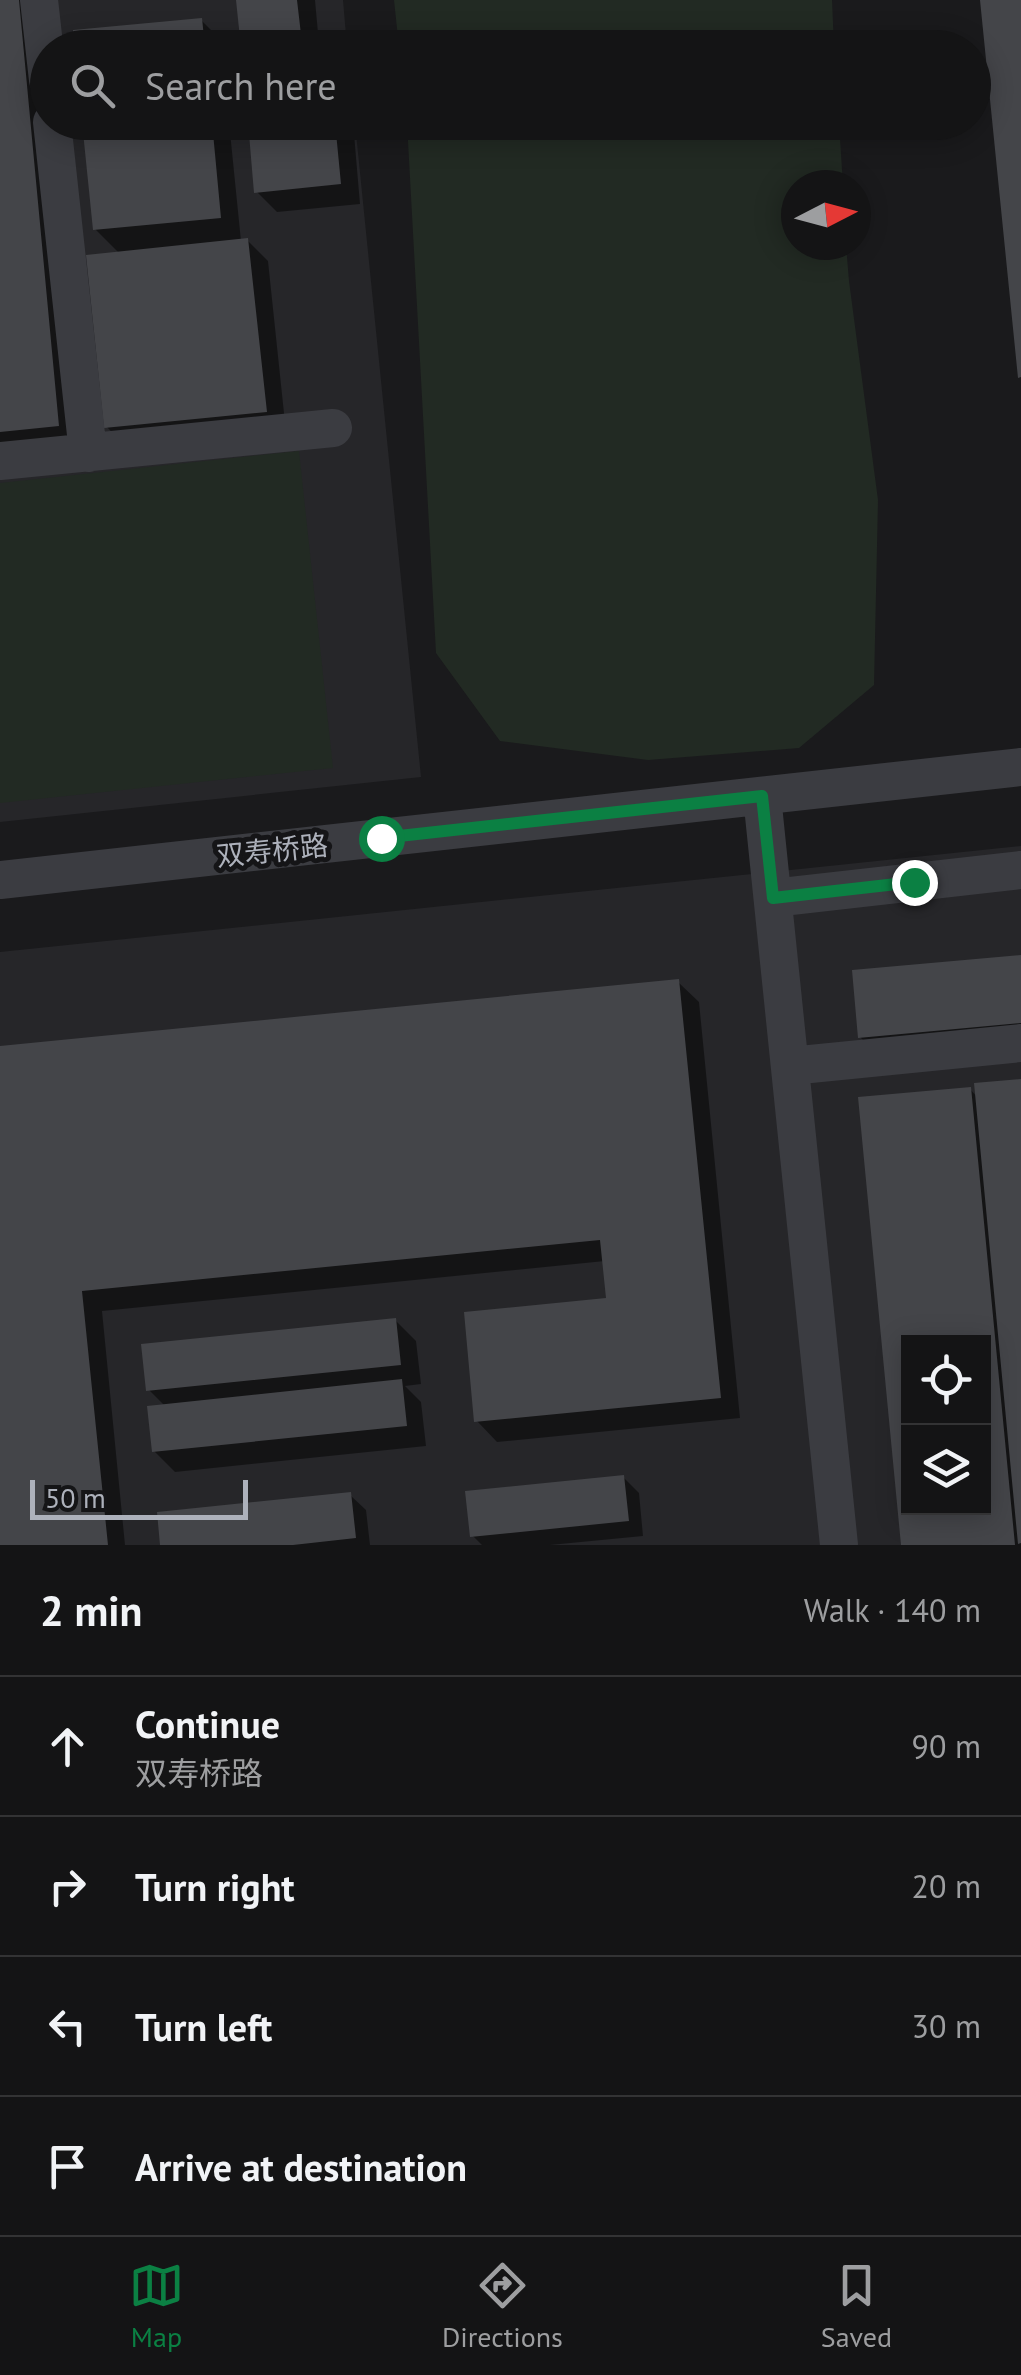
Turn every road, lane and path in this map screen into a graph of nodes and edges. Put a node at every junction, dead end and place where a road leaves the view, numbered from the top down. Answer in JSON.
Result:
{"nodes":[{"id":1,"x":39,"y":0,"type":"edge"},
{"id":2,"x":42,"y":30,"type":"edge"},
{"id":3,"x":54,"y":140,"type":"edge"},
{"id":4,"x":333,"y":428,"type":"dead end"},
{"id":5,"x":88,"y":453,"type":"junction"},
{"id":6,"x":0,"y":461,"type":"edge"},
{"id":7,"x":1021,"y":767,"type":"edge"},
{"id":8,"x":762,"y":796,"type":"junction"},
{"id":9,"x":1021,"y":870,"type":"edge"},
{"id":10,"x":0,"y":880,"type":"edge"},
{"id":11,"x":773,"y":898,"type":"junction"},
{"id":12,"x":1021,"y":1043,"type":"edge"},
{"id":13,"x":790,"y":1066,"type":"junction"},
{"id":14,"x":840,"y":1545,"type":"edge"}],
"edges":[{"from":1,"to":2,"type":"street"},
{"from":3,"to":5,"type":"street"},
{"from":4,"to":5,"type":"street"},
{"from":5,"to":6,"type":"street"},
{"from":7,"to":8,"type":"street","name":"双寿桥路"},
{"from":8,"to":10,"type":"street","name":"双寿桥路"},
{"from":8,"to":11,"type":"street"},
{"from":9,"to":11,"type":"street"},
{"from":11,"to":13,"type":"street"},
{"from":12,"to":13,"type":"street"},
{"from":13,"to":14,"type":"street"}]}
